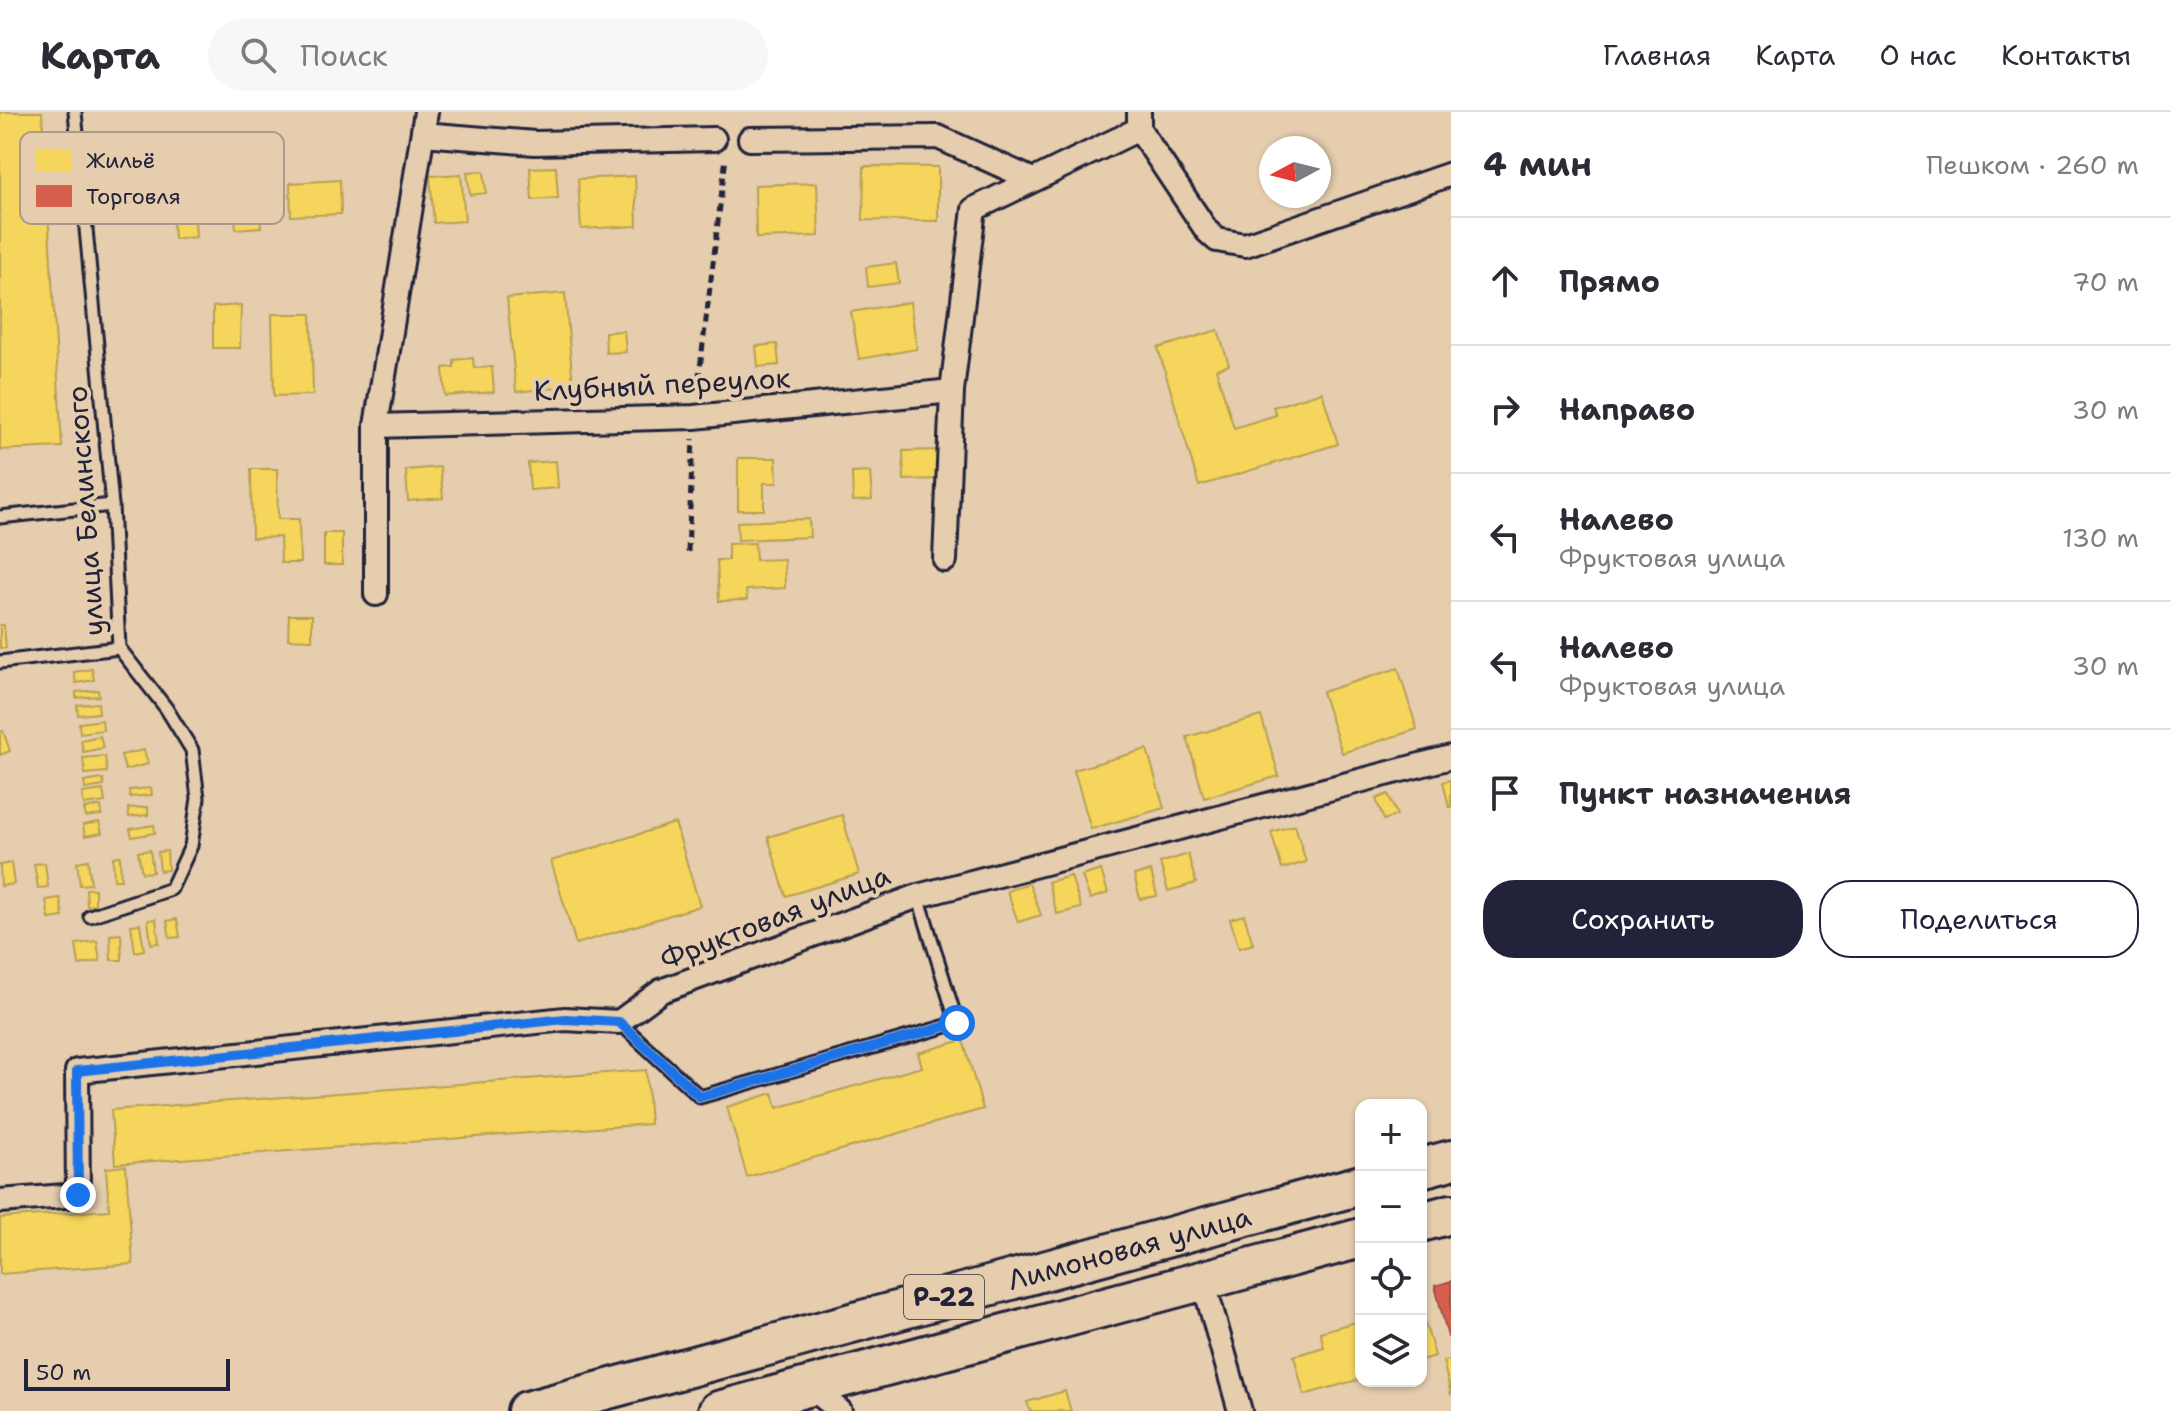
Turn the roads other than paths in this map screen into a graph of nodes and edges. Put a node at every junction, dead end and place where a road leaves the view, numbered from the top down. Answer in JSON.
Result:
{"nodes":[{"id":1,"x":75,"y":112,"type":"edge"},
{"id":2,"x":1139,"y":120,"type":"edge"},
{"id":3,"x":424,"y":123,"type":"edge"},
{"id":4,"x":77,"y":132,"type":"edge"},
{"id":5,"x":750,"y":139,"type":"dead end"},
{"id":6,"x":721,"y":141,"type":"road end"},
{"id":7,"x":1451,"y":174,"type":"edge"},
{"id":8,"x":1033,"y":180,"type":"junction"},
{"id":9,"x":86,"y":224,"type":"edge"},
{"id":10,"x":952,"y":391,"type":"junction"},
{"id":11,"x":376,"y":426,"type":"junction"},
{"id":12,"x":112,"y":505,"type":"junction"},
{"id":13,"x":0,"y":517,"type":"edge"},
{"id":14,"x":945,"y":560,"type":"dead end"},
{"id":15,"x":376,"y":594,"type":"dead end"},
{"id":16,"x":119,"y":648,"type":"junction"},
{"id":17,"x":0,"y":662,"type":"edge"},
{"id":18,"x":1451,"y":757,"type":"edge"},
{"id":19,"x":918,"y":896,"type":"junction"},
{"id":20,"x":90,"y":916,"type":"dead end"},
{"id":21,"x":619,"y":1022,"type":"junction"},
{"id":22,"x":1451,"y":1160,"type":"edge"},
{"id":23,"x":1427,"y":1166,"type":"edge"},
{"id":24,"x":1355,"y":1187,"type":"edge"},
{"id":25,"x":0,"y":1201,"type":"edge"},
{"id":26,"x":1451,"y":1214,"type":"edge"},
{"id":27,"x":1427,"y":1220,"type":"edge"},
{"id":28,"x":1355,"y":1240,"type":"edge"},
{"id":29,"x":1203,"y":1280,"type":"junction"},
{"id":30,"x":809,"y":1386,"type":"junction"},
{"id":31,"x":527,"y":1411,"type":"edge"},
{"id":32,"x":718,"y":1411,"type":"edge"},
{"id":33,"x":840,"y":1411,"type":"edge"},
{"id":34,"x":1240,"y":1411,"type":"edge"}],
"edges":[{"from":1,"to":4,"type":"lane","name":"улица Белинского"},
{"from":2,"to":7,"type":"street"},
{"from":2,"to":8,"type":"street"},
{"from":3,"to":6,"type":"street"},
{"from":3,"to":11,"type":"street"},
{"from":5,"to":8,"type":"street"},
{"from":8,"to":10,"type":"street"},
{"from":9,"to":12,"type":"lane","name":"улица Белинского"},
{"from":10,"to":11,"type":"street","name":"Клубный переулок"},
{"from":10,"to":14,"type":"street"},
{"from":11,"to":15,"type":"street"},
{"from":12,"to":13,"type":"lane"},
{"from":12,"to":16,"type":"lane","name":"улица Белинского"},
{"from":16,"to":17,"type":"lane"},
{"from":16,"to":20,"type":"lane","name":"улица Белинского"},
{"from":18,"to":19,"type":"street","name":"Фруктовая улица"},
{"from":19,"to":21,"type":"street","name":"Фруктовая улица"},
{"from":19,"to":21,"type":"lane"},
{"from":21,"to":25,"type":"street"},
{"from":22,"to":23,"type":"highway"},
{"from":24,"to":31,"type":"highway","name":"Лимоновая улица","number":"Р-22"},
{"from":26,"to":27,"type":"highway"},
{"from":28,"to":29,"type":"highway","name":"Лимоновая улица","number":"Р-22"},
{"from":29,"to":30,"type":"highway","name":"Лимоновая улица","number":"Р-22"},
{"from":29,"to":34,"type":"street"},
{"from":30,"to":32,"type":"highway","name":"Лимоновая улица","number":"Р-22"},
{"from":30,"to":33,"type":"street"}]}
